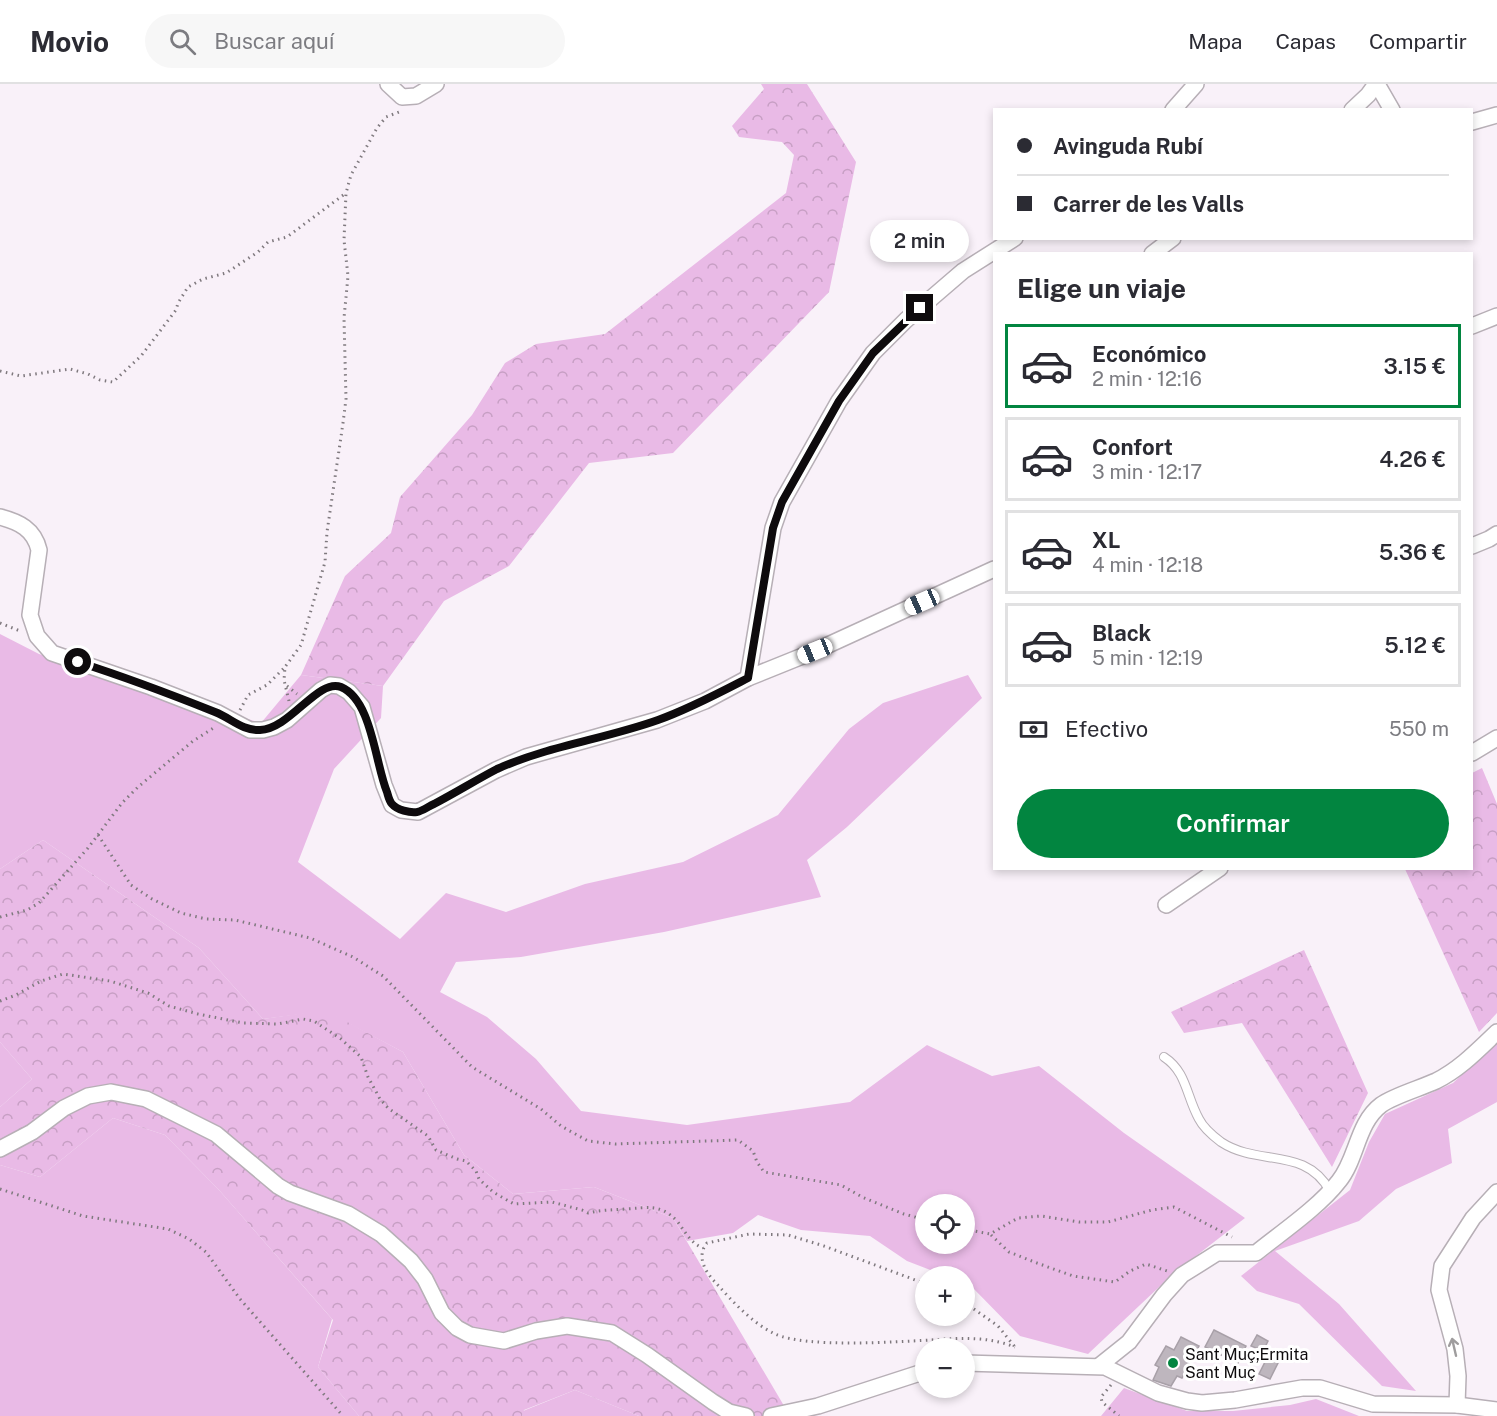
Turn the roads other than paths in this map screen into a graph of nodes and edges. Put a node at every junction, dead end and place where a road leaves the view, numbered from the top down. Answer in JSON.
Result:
{"nodes":[{"id":1,"x":436,"y":84,"type":"edge"},
{"id":2,"x":1196,"y":84,"type":"edge"},
{"id":3,"x":1376,"y":84,"type":"edge"},
{"id":4,"x":390,"y":86,"type":"edge"},
{"id":5,"x":1175,"y":108,"type":"edge"},
{"id":6,"x":1354,"y":108,"type":"edge"},
{"id":7,"x":1391,"y":108,"type":"edge"},
{"id":8,"x":1497,"y":114,"type":"edge"},
{"id":9,"x":1473,"y":122,"type":"edge"},
{"id":10,"x":1012,"y":240,"type":"edge"},
{"id":11,"x":1170,"y":240,"type":"edge"},
{"id":12,"x":1155,"y":252,"type":"edge"},
{"id":13,"x":1497,"y":315,"type":"edge"},
{"id":14,"x":1473,"y":326,"type":"edge"},
{"id":15,"x":0,"y":517,"type":"edge"},
{"id":16,"x":1497,"y":534,"type":"edge"},
{"id":17,"x":1473,"y":546,"type":"edge"},
{"id":18,"x":993,"y":569,"type":"edge"},
{"id":19,"x":748,"y":678,"type":"junction"},
{"id":20,"x":1497,"y":738,"type":"edge"},
{"id":21,"x":1473,"y":752,"type":"edge"},
{"id":22,"x":1217,"y":870,"type":"edge"},
{"id":23,"x":1166,"y":905,"type":"dead end"},
{"id":24,"x":1497,"y":1032,"type":"edge"},
{"id":25,"x":1164,"y":1057,"type":"dead end"},
{"id":26,"x":0,"y":1149,"type":"edge"},
{"id":27,"x":1330,"y":1191,"type":"junction"},
{"id":28,"x":1497,"y":1192,"type":"edge"},
{"id":29,"x":975,"y":1363,"type":"edge"},
{"id":30,"x":1100,"y":1366,"type":"junction"},
{"id":31,"x":915,"y":1375,"type":"edge"},
{"id":32,"x":1366,"y":1402,"type":"junction"},
{"id":33,"x":1457,"y":1405,"type":"junction"},
{"id":34,"x":1497,"y":1410,"type":"edge"},
{"id":35,"x":746,"y":1416,"type":"edge"},
{"id":36,"x":771,"y":1416,"type":"edge"},
{"id":37,"x":1392,"y":1416,"type":"edge"}],
"edges":[{"from":1,"to":4,"type":"street"},
{"from":2,"to":5,"type":"street"},
{"from":3,"to":6,"type":"street"},
{"from":3,"to":7,"type":"street"},
{"from":8,"to":9,"type":"street"},
{"from":10,"to":19,"type":"street"},
{"from":11,"to":12,"type":"street"},
{"from":13,"to":14,"type":"street"},
{"from":15,"to":19,"type":"street"},
{"from":16,"to":17,"type":"street"},
{"from":18,"to":19,"type":"street"},
{"from":20,"to":21,"type":"street"},
{"from":22,"to":23,"type":"street"},
{"from":24,"to":27,"type":"street"},
{"from":25,"to":27,"type":"lane"},
{"from":26,"to":35,"type":"street"},
{"from":27,"to":30,"type":"street"},
{"from":33,"to":28,"type":"street","one_way":true},
{"from":29,"to":30,"type":"street"},
{"from":30,"to":32,"type":"street"},
{"from":31,"to":36,"type":"street"},
{"from":32,"to":33,"type":"street"},
{"from":32,"to":37,"type":"street"},
{"from":33,"to":34,"type":"street"}]}
